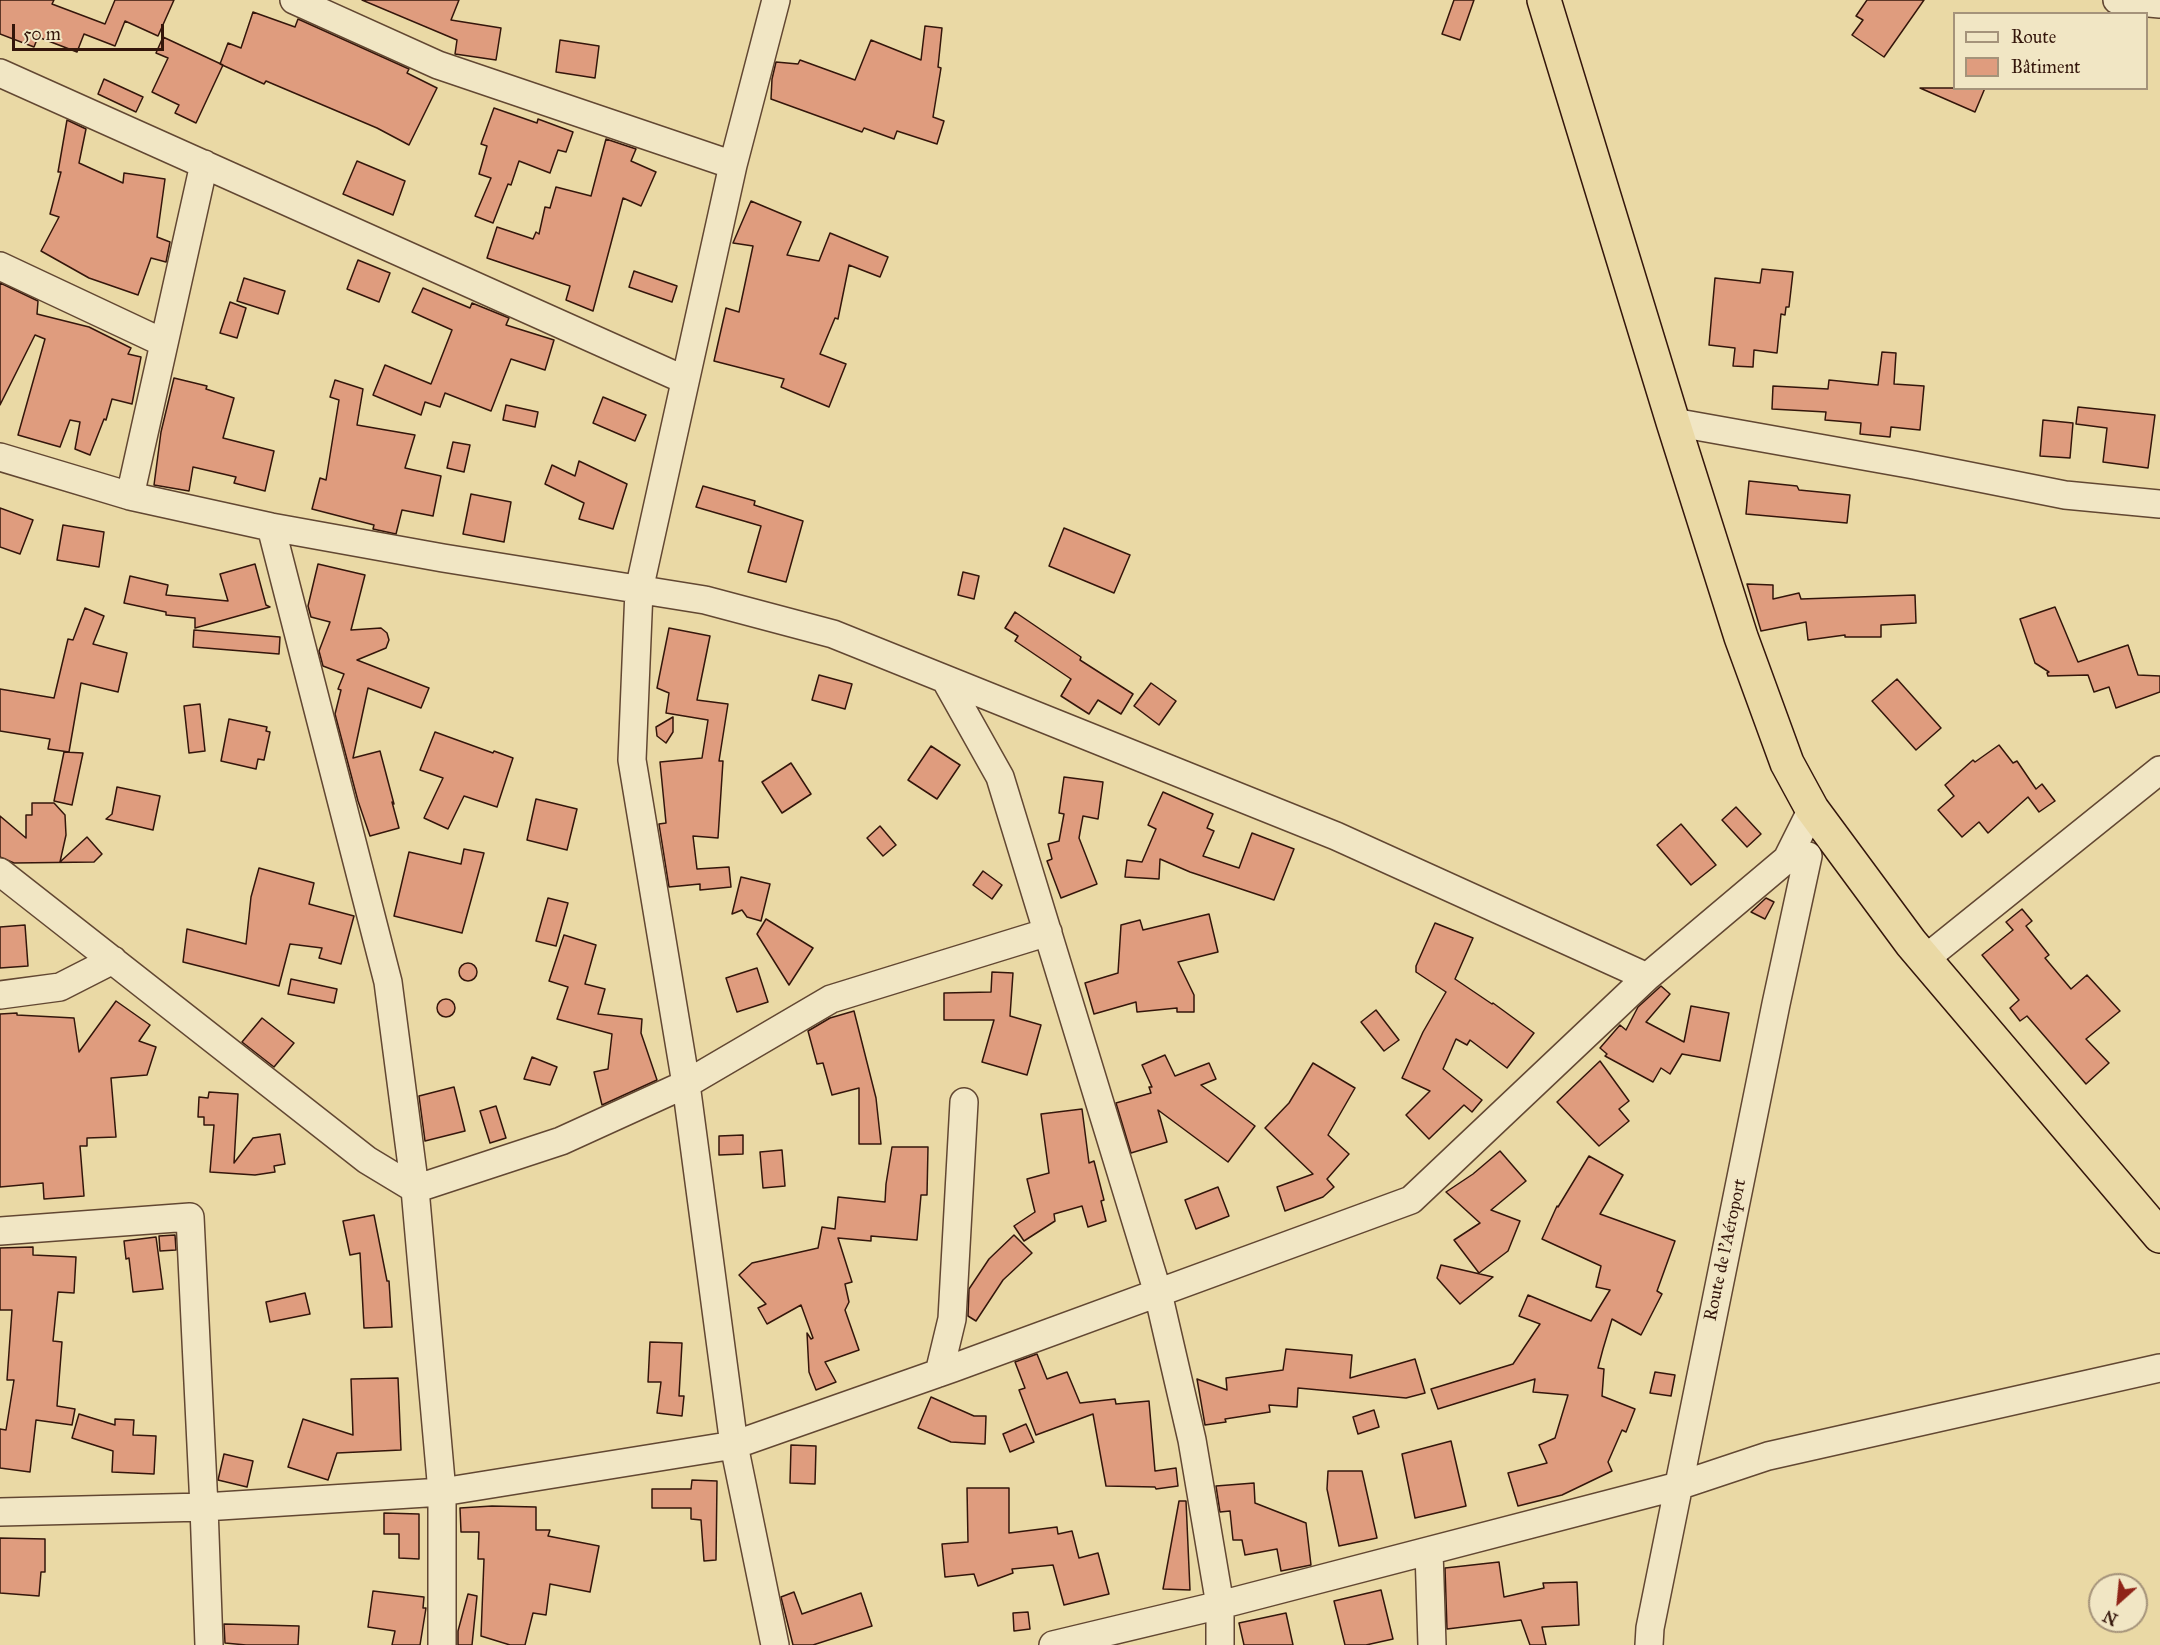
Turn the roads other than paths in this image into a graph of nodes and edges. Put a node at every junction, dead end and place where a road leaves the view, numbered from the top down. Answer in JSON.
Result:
{"nodes":[{"id":1,"x":294,"y":0,"type":"edge"},
{"id":2,"x":776,"y":0,"type":"edge"},
{"id":3,"x":1544,"y":0,"type":"edge"},
{"id":4,"x":2118,"y":0,"type":"edge"},
{"id":5,"x":2160,"y":4,"type":"edge"},
{"id":6,"x":0,"y":73,"type":"edge"},
{"id":7,"x":204,"y":164,"type":"junction"},
{"id":8,"x":733,"y":165,"type":"junction"},
{"id":9,"x":0,"y":266,"type":"edge"},
{"id":10,"x":164,"y":343,"type":"junction"},
{"id":11,"x":685,"y":380,"type":"junction"},
{"id":12,"x":1673,"y":423,"type":"junction"},
{"id":13,"x":0,"y":457,"type":"edge"},
{"id":14,"x":130,"y":496,"type":"junction"},
{"id":15,"x":2160,"y":504,"type":"edge"},
{"id":16,"x":271,"y":527,"type":"junction"},
{"id":17,"x":639,"y":590,"type":"junction"},
{"id":18,"x":945,"y":679,"type":"junction"},
{"id":19,"x":2160,"y":770,"type":"edge"},
{"id":20,"x":1812,"y":809,"type":"junction"},
{"id":21,"x":1842,"y":851,"type":"junction"},
{"id":22,"x":1798,"y":857,"type":"junction"},
{"id":23,"x":0,"y":872,"type":"edge"},
{"id":24,"x":1048,"y":932,"type":"junction"},
{"id":25,"x":1925,"y":959,"type":"junction"},
{"id":26,"x":113,"y":960,"type":"junction"},
{"id":27,"x":1647,"y":977,"type":"junction"},
{"id":28,"x":0,"y":995,"type":"edge"},
{"id":29,"x":686,"y":1083,"type":"junction"},
{"id":30,"x":964,"y":1102,"type":"dead end"},
{"id":31,"x":415,"y":1189,"type":"junction"},
{"id":32,"x":0,"y":1231,"type":"edge"},
{"id":33,"x":2160,"y":1236,"type":"edge"},
{"id":34,"x":1158,"y":1293,"type":"junction"},
{"id":35,"x":2160,"y":1368,"type":"edge"},
{"id":36,"x":939,"y":1373,"type":"junction"},
{"id":37,"x":734,"y":1445,"type":"junction"},
{"id":38,"x":1678,"y":1486,"type":"junction"},
{"id":39,"x":442,"y":1492,"type":"junction"},
{"id":40,"x":204,"y":1507,"type":"junction"},
{"id":41,"x":0,"y":1512,"type":"edge"},
{"id":42,"x":1429,"y":1551,"type":"junction"},
{"id":43,"x":1220,"y":1605,"type":"junction"},
{"id":44,"x":208,"y":1645,"type":"edge"},
{"id":45,"x":442,"y":1645,"type":"edge"},
{"id":46,"x":775,"y":1645,"type":"edge"},
{"id":47,"x":1053,"y":1645,"type":"edge"},
{"id":48,"x":1220,"y":1645,"type":"edge"},
{"id":49,"x":1432,"y":1645,"type":"edge"},
{"id":50,"x":1649,"y":1645,"type":"edge"}],
"edges":[{"from":1,"to":8,"type":"street"},
{"from":2,"to":8,"type":"street"},
{"from":3,"to":12,"type":"highway"},
{"from":4,"to":5,"type":"street"},
{"from":6,"to":7,"type":"street"},
{"from":7,"to":10,"type":"street"},
{"from":7,"to":11,"type":"street"},
{"from":8,"to":11,"type":"street"},
{"from":9,"to":10,"type":"street"},
{"from":10,"to":14,"type":"street"},
{"from":11,"to":17,"type":"street"},
{"from":12,"to":15,"type":"street"},
{"from":12,"to":20,"type":"highway"},
{"from":13,"to":14,"type":"street"},
{"from":14,"to":16,"type":"street"},
{"from":16,"to":17,"type":"street"},
{"from":16,"to":31,"type":"street"},
{"from":17,"to":18,"type":"street"},
{"from":17,"to":29,"type":"street"},
{"from":18,"to":24,"type":"street"},
{"from":18,"to":27,"type":"street"},
{"from":19,"to":25,"type":"street"},
{"from":20,"to":21,"type":"highway"},
{"from":20,"to":22,"type":"street"},
{"from":21,"to":22,"type":"street"},
{"from":21,"to":25,"type":"highway"},
{"from":22,"to":27,"type":"street"},
{"from":22,"to":38,"type":"street","name":"Route de l'Aéroport"},
{"from":23,"to":26,"type":"street"},
{"from":24,"to":29,"type":"street"},
{"from":24,"to":34,"type":"street"},
{"from":25,"to":33,"type":"highway"},
{"from":26,"to":28,"type":"street"},
{"from":26,"to":31,"type":"street"},
{"from":27,"to":34,"type":"street"},
{"from":29,"to":31,"type":"street"},
{"from":29,"to":37,"type":"street"},
{"from":30,"to":36,"type":"street"},
{"from":31,"to":39,"type":"street"},
{"from":32,"to":40,"type":"street"},
{"from":34,"to":36,"type":"street"},
{"from":34,"to":43,"type":"street"},
{"from":35,"to":38,"type":"street"},
{"from":36,"to":37,"type":"street"},
{"from":37,"to":39,"type":"street"},
{"from":37,"to":46,"type":"street"},
{"from":38,"to":42,"type":"street"},
{"from":38,"to":50,"type":"street","name":"Route de l'Aéroport"},
{"from":39,"to":40,"type":"street"},
{"from":39,"to":45,"type":"street"},
{"from":40,"to":41,"type":"street"},
{"from":40,"to":44,"type":"street"},
{"from":42,"to":43,"type":"street"},
{"from":42,"to":49,"type":"street"},
{"from":43,"to":47,"type":"street"},
{"from":43,"to":48,"type":"street"}]}
